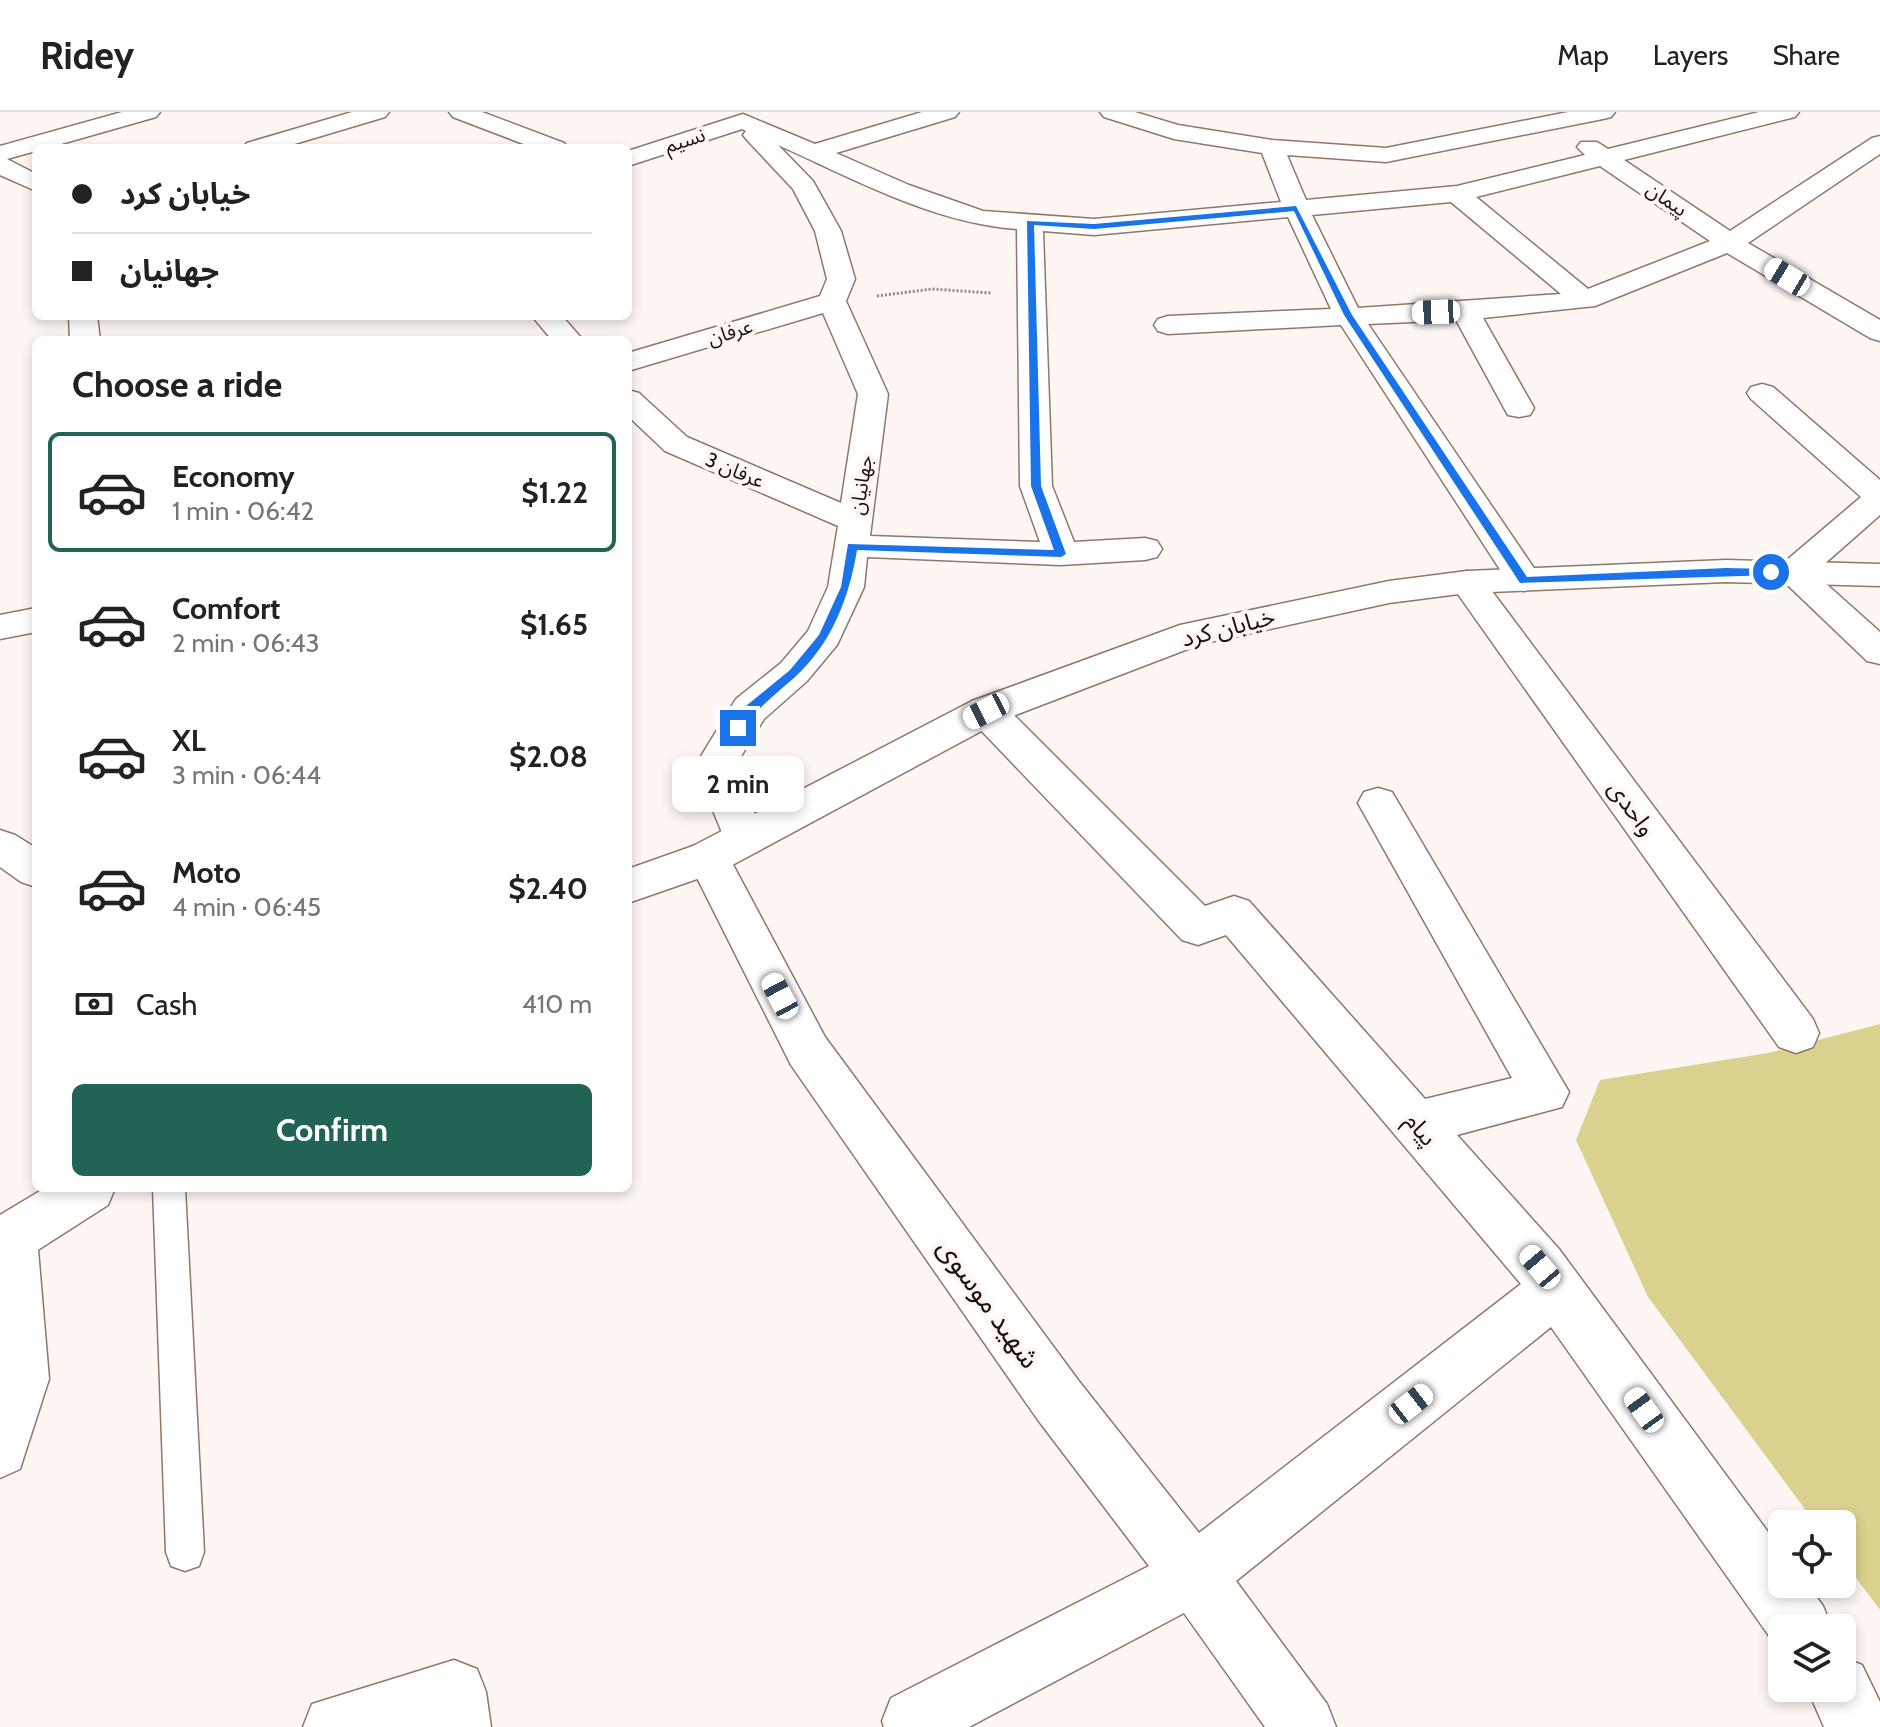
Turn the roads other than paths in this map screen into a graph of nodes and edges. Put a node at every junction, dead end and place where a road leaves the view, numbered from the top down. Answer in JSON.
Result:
{"nodes":[{"id":1,"x":148,"y":112,"type":"edge"},
{"id":2,"x":377,"y":112,"type":"edge"},
{"id":3,"x":461,"y":112,"type":"edge"},
{"id":4,"x":947,"y":112,"type":"edge"},
{"id":5,"x":1112,"y":112,"type":"edge"},
{"id":6,"x":1603,"y":112,"type":"edge"},
{"id":7,"x":1787,"y":112,"type":"edge"},
{"id":8,"x":743,"y":121,"type":"junction"},
{"id":9,"x":1552,"y":123,"type":"junction"},
{"id":10,"x":308,"y":132,"type":"junction"},
{"id":11,"x":1880,"y":143,"type":"edge"},
{"id":12,"x":35,"y":144,"type":"edge"},
{"id":13,"x":268,"y":144,"type":"edge"},
{"id":14,"x":325,"y":144,"type":"edge"},
{"id":15,"x":545,"y":144,"type":"edge"},
{"id":16,"x":32,"y":145,"type":"edge"},
{"id":17,"x":1272,"y":147,"type":"junction"},
{"id":18,"x":814,"y":152,"type":"junction"},
{"id":19,"x":0,"y":154,"type":"edge"},
{"id":20,"x":1386,"y":155,"type":"junction"},
{"id":21,"x":1603,"y":156,"type":"junction"},
{"id":22,"x":632,"y":158,"type":"edge"},
{"id":23,"x":0,"y":165,"type":"edge"},
{"id":24,"x":32,"y":182,"type":"edge"},
{"id":25,"x":1444,"y":195,"type":"junction"},
{"id":26,"x":1296,"y":208,"type":"junction"},
{"id":27,"x":1030,"y":222,"type":"junction"},
{"id":28,"x":1731,"y":242,"type":"junction"},
{"id":29,"x":1585,"y":300,"type":"junction"},
{"id":30,"x":832,"y":301,"type":"junction"},
{"id":31,"x":1465,"y":311,"type":"junction"},
{"id":32,"x":1348,"y":315,"type":"junction"},
{"id":33,"x":550,"y":320,"type":"edge"},
{"id":34,"x":1168,"y":325,"type":"dead end"},
{"id":35,"x":1880,"y":332,"type":"edge"},
{"id":36,"x":564,"y":336,"type":"edge"},
{"id":37,"x":632,"y":361,"type":"edge"},
{"id":38,"x":1762,"y":393,"type":"dead end"},
{"id":39,"x":632,"y":403,"type":"edge"},
{"id":40,"x":1519,"y":408,"type":"dead end"},
{"id":41,"x":1880,"y":498,"type":"edge"},
{"id":42,"x":854,"y":534,"type":"junction"},
{"id":43,"x":1145,"y":549,"type":"dead end"},
{"id":44,"x":1061,"y":554,"type":"junction"},
{"id":45,"x":1793,"y":573,"type":"junction"},
{"id":46,"x":1880,"y":575,"type":"edge"},
{"id":47,"x":1524,"y":580,"type":"junction"},
{"id":48,"x":1467,"y":582,"type":"junction"},
{"id":49,"x":32,"y":621,"type":"edge"},
{"id":50,"x":0,"y":627,"type":"edge"},
{"id":51,"x":1880,"y":652,"type":"edge"},
{"id":52,"x":986,"y":711,"type":"junction"},
{"id":53,"x":1378,"y":803,"type":"dead end"},
{"id":54,"x":0,"y":846,"type":"edge"},
{"id":55,"x":726,"y":849,"type":"junction"},
{"id":56,"x":32,"y":867,"type":"edge"},
{"id":57,"x":632,"y":884,"type":"edge"},
{"id":58,"x":1796,"y":1033,"type":"dead end"},
{"id":59,"x":1416,"y":1123,"type":"junction"},
{"id":60,"x":84,"y":1192,"type":"edge"},
{"id":61,"x":169,"y":1192,"type":"edge"},
{"id":62,"x":6,"y":1241,"type":"edge"},
{"id":63,"x":1556,"y":1290,"type":"junction"},
{"id":64,"x":0,"y":1449,"type":"edge"},
{"id":65,"x":185,"y":1552,"type":"dead end"},
{"id":66,"x":1194,"y":1575,"type":"junction"},
{"id":67,"x":1791,"y":1614,"type":"edge"},
{"id":68,"x":1846,"y":1702,"type":"edge"},
{"id":69,"x":914,"y":1721,"type":"dead end"},
{"id":70,"x":335,"y":1727,"type":"edge"},
{"id":71,"x":459,"y":1727,"type":"edge"},
{"id":72,"x":1304,"y":1727,"type":"edge"},
{"id":73,"x":1858,"y":1727,"type":"edge"}],
"edges":[{"from":1,"to":12,"type":"street"},
{"from":2,"to":10,"type":"street"},
{"from":3,"to":15,"type":"street"},
{"from":4,"to":18,"type":"street"},
{"from":5,"to":17,"type":"street"},
{"from":6,"to":9,"type":"street"},
{"from":7,"to":21,"type":"street"},
{"from":8,"to":18,"type":"street"},
{"from":8,"to":22,"type":"street","name":"نسیم"},
{"from":8,"to":30,"type":"street"},
{"from":9,"to":20,"type":"street"},
{"from":9,"to":21,"type":"street"},
{"from":10,"to":13,"type":"street"},
{"from":10,"to":14,"type":"street"},
{"from":11,"to":28,"type":"street"},
{"from":16,"to":19,"type":"street"},
{"from":17,"to":20,"type":"street"},
{"from":17,"to":26,"type":"street"},
{"from":18,"to":27,"type":"street"},
{"from":20,"to":25,"type":"street"},
{"from":21,"to":25,"type":"street"},
{"from":21,"to":28,"type":"street","name":"پیمان"},
{"from":23,"to":24,"type":"street"},
{"from":25,"to":26,"type":"street"},
{"from":25,"to":29,"type":"street"},
{"from":26,"to":27,"type":"street"},
{"from":26,"to":32,"type":"street"},
{"from":27,"to":44,"type":"street"},
{"from":28,"to":29,"type":"street"},
{"from":28,"to":35,"type":"street","name":"پیمان"},
{"from":29,"to":31,"type":"street"},
{"from":30,"to":37,"type":"street","name":"عرفان"},
{"from":30,"to":42,"type":"street","name":"جهانیان"},
{"from":31,"to":32,"type":"street"},
{"from":31,"to":40,"type":"street"},
{"from":32,"to":34,"type":"street"},
{"from":32,"to":47,"type":"street"},
{"from":33,"to":36,"type":"street"},
{"from":38,"to":41,"type":"street"},
{"from":39,"to":42,"type":"street","name":"عرفان 3"},
{"from":41,"to":45,"type":"street"},
{"from":42,"to":44,"type":"street"},
{"from":42,"to":55,"type":"street","name":"جهانیان"},
{"from":43,"to":44,"type":"street"},
{"from":45,"to":46,"type":"street","name":"خیابان کرد"},
{"from":45,"to":47,"type":"street","name":"خیابان کرد"},
{"from":45,"to":51,"type":"street"},
{"from":47,"to":48,"type":"street","name":"خیابان کرد"},
{"from":48,"to":52,"type":"street","name":"خیابان کرد"},
{"from":48,"to":58,"type":"street","name":"واحدی"},
{"from":49,"to":50,"type":"street"},
{"from":52,"to":55,"type":"street","name":"خیابان کرد"},
{"from":52,"to":59,"type":"street","name":"پیام"},
{"from":53,"to":59,"type":"street"},
{"from":54,"to":56,"type":"street"},
{"from":55,"to":57,"type":"street","name":"خیابان کرد"},
{"from":55,"to":66,"type":"street","name":"شهید موسوی"},
{"from":59,"to":63,"type":"street","name":"پیام"},
{"from":60,"to":62,"type":"street"},
{"from":61,"to":65,"type":"lane"},
{"from":62,"to":64,"type":"street"},
{"from":63,"to":66,"type":"street"},
{"from":63,"to":67,"type":"street","name":"پیام"},
{"from":66,"to":69,"type":"street"},
{"from":66,"to":72,"type":"street","name":"شهید موسوی"},
{"from":68,"to":73,"type":"street"},
{"from":70,"to":71,"type":"street"}]}
